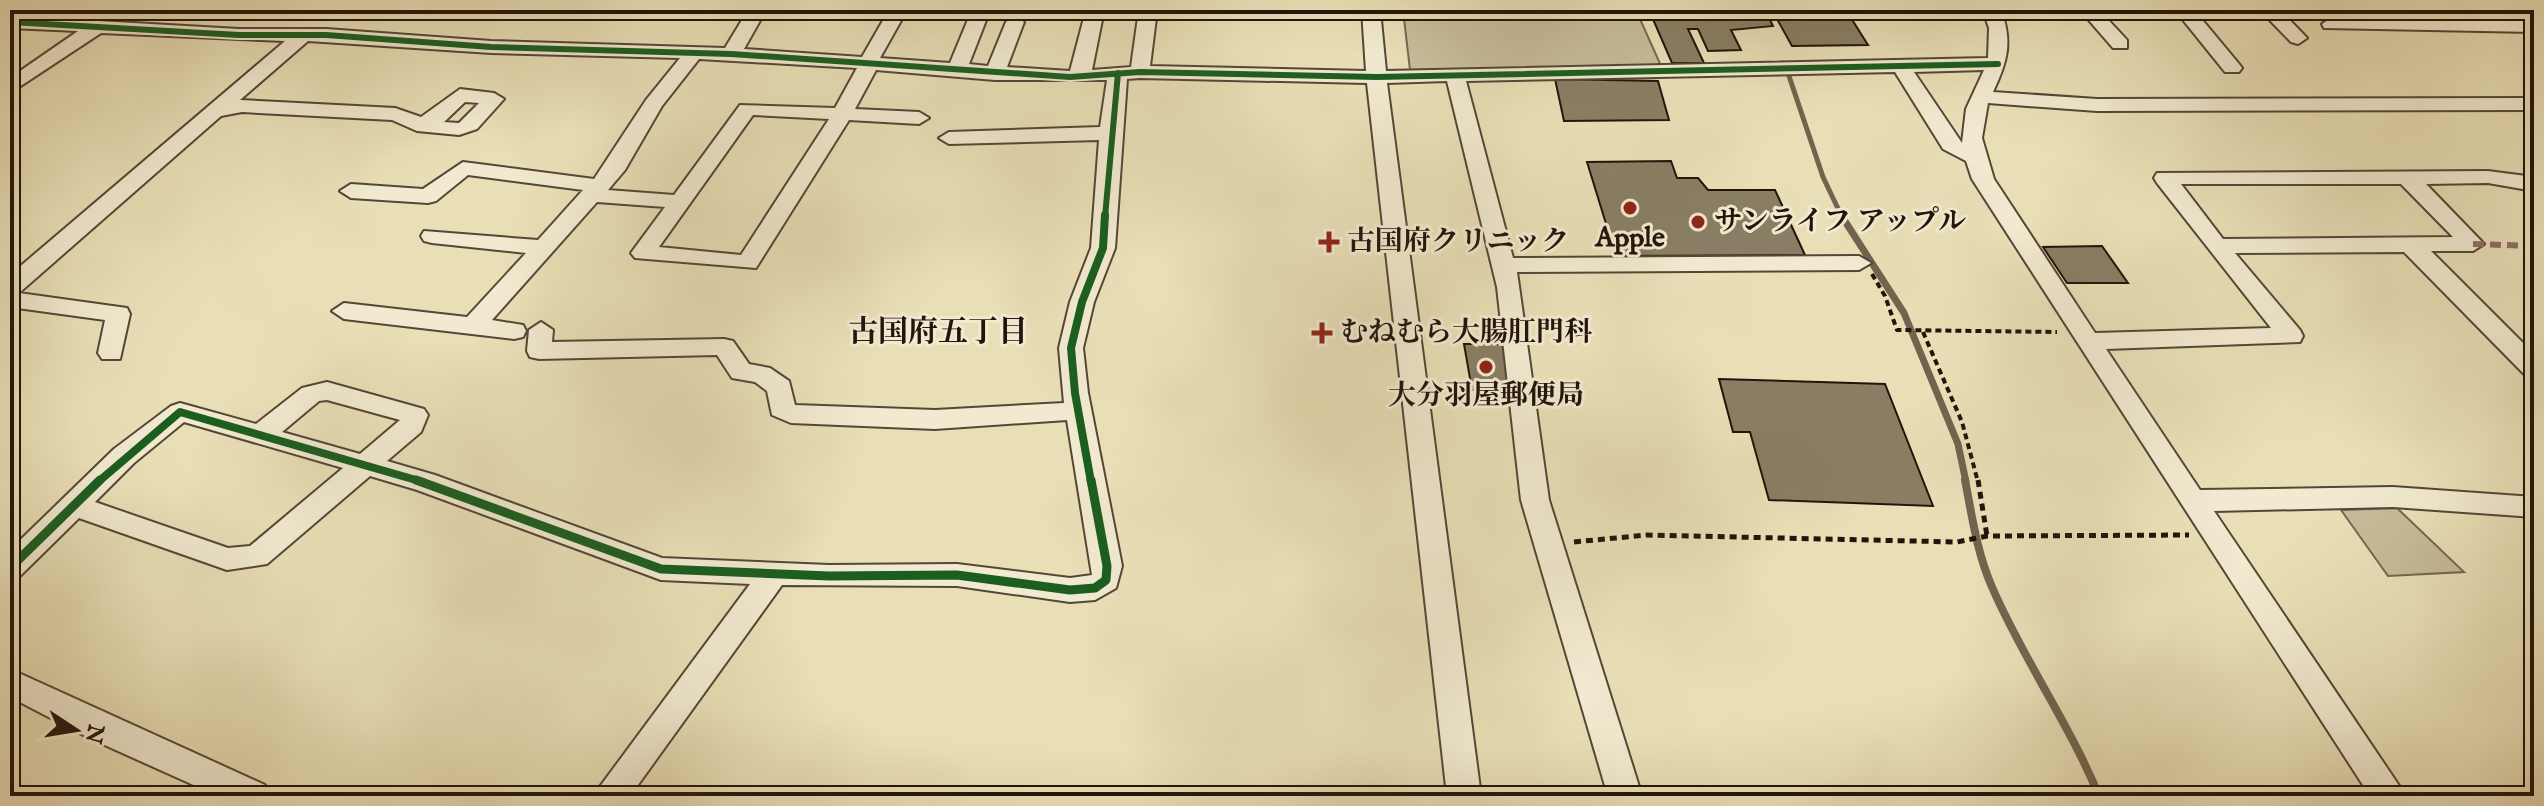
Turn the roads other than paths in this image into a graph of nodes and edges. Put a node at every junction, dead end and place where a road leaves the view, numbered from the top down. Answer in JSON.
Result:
{"nodes":[{"id":1,"x":192,"y":10,"type":"edge"},
{"id":2,"x":757,"y":10,"type":"edge"},
{"id":3,"x":898,"y":10,"type":"edge"},
{"id":4,"x":981,"y":10,"type":"edge"},
{"id":5,"x":1095,"y":10,"type":"edge"},
{"id":6,"x":1148,"y":10,"type":"edge"},
{"id":7,"x":1371,"y":10,"type":"edge"},
{"id":8,"x":1992,"y":10,"type":"edge"},
{"id":9,"x":2089,"y":10,"type":"edge"},
{"id":10,"x":2184,"y":10,"type":"edge"},
{"id":11,"x":2269,"y":10,"type":"edge"},
{"id":12,"x":10,"y":22,"type":"edge"},
{"id":13,"x":1015,"y":22,"type":"dead end"},
{"id":14,"x":2331,"y":24,"type":"dead end"},
{"id":15,"x":2534,"y":26,"type":"edge"},
{"id":16,"x":95,"y":28,"type":"junction"},
{"id":17,"x":164,"y":31,"type":"junction"},
{"id":18,"x":301,"y":37,"type":"junction"},
{"id":19,"x":2298,"y":38,"type":"dead end"},
{"id":20,"x":2120,"y":44,"type":"dead end"},
{"id":21,"x":694,"y":53,"type":"junction"},
{"id":22,"x":731,"y":54,"type":"junction"},
{"id":23,"x":869,"y":63,"type":"junction"},
{"id":24,"x":1998,"y":64,"type":"junction"},
{"id":25,"x":1901,"y":66,"type":"junction"},
{"id":26,"x":2232,"y":68,"type":"dead end"},
{"id":27,"x":956,"y":71,"type":"junction"},
{"id":28,"x":1129,"y":73,"type":"junction"},
{"id":29,"x":995,"y":74,"type":"junction"},
{"id":30,"x":1455,"y":75,"type":"junction"},
{"id":31,"x":1081,"y":77,"type":"junction"},
{"id":32,"x":1377,"y":77,"type":"junction"},
{"id":33,"x":10,"y":87,"type":"edge"},
{"id":34,"x":1984,"y":97,"type":"junction"},
{"id":35,"x":2534,"y":104,"type":"edge"},
{"id":36,"x":213,"y":112,"type":"junction"},
{"id":37,"x":841,"y":114,"type":"junction"},
{"id":38,"x":919,"y":118,"type":"dead end"},
{"id":39,"x":417,"y":125,"type":"junction"},
{"id":40,"x":1110,"y":133,"type":"junction"},
{"id":41,"x":949,"y":138,"type":"dead end"},
{"id":42,"x":1975,"y":157,"type":"junction"},
{"id":43,"x":2407,"y":178,"type":"junction"},
{"id":44,"x":2534,"y":184,"type":"edge"},
{"id":45,"x":595,"y":190,"type":"junction"},
{"id":46,"x":351,"y":191,"type":"dead end"},
{"id":47,"x":680,"y":202,"type":"junction"},
{"id":48,"x":432,"y":236,"type":"dead end"},
{"id":49,"x":2411,"y":245,"type":"junction"},
{"id":50,"x":2217,"y":246,"type":"junction"},
{"id":51,"x":543,"y":248,"type":"junction"},
{"id":52,"x":1859,"y":263,"type":"road end"},
{"id":53,"x":1504,"y":265,"type":"junction"},
{"id":54,"x":10,"y":288,"type":"edge"},
{"id":55,"x":10,"y":299,"type":"edge"},
{"id":56,"x":344,"y":311,"type":"dead end"},
{"id":57,"x":472,"y":327,"type":"junction"},
{"id":58,"x":541,"y":330,"type":"dead end"},
{"id":59,"x":514,"y":331,"type":"dead end"},
{"id":60,"x":2077,"y":336,"type":"junction"},
{"id":61,"x":111,"y":353,"type":"dead end"},
{"id":62,"x":2534,"y":369,"type":"edge"},
{"id":63,"x":1078,"y":410,"type":"junction"},
{"id":64,"x":262,"y":434,"type":"junction"},
{"id":65,"x":366,"y":464,"type":"junction"},
{"id":66,"x":2192,"y":501,"type":"junction"},
{"id":67,"x":73,"y":505,"type":"junction"},
{"id":68,"x":2534,"y":507,"type":"edge"},
{"id":69,"x":10,"y":568,"type":"edge"},
{"id":70,"x":773,"y":575,"type":"junction"},
{"id":71,"x":10,"y":682,"type":"edge"},
{"id":72,"x":253,"y":796,"type":"edge"},
{"id":73,"x":610,"y":796,"type":"edge"},
{"id":74,"x":1464,"y":796,"type":"edge"},
{"id":75,"x":1625,"y":796,"type":"edge"},
{"id":76,"x":2389,"y":796,"type":"edge"}],
"edges":[{"from":1,"to":17,"type":"street"},
{"from":2,"to":22,"type":"street"},
{"from":3,"to":23,"type":"street"},
{"from":4,"to":27,"type":"street"},
{"from":5,"to":31,"type":"street"},
{"from":6,"to":28,"type":"street"},
{"from":7,"to":32,"type":"street"},
{"from":8,"to":24,"type":"street"},
{"from":9,"to":20,"type":"street"},
{"from":10,"to":26,"type":"street"},
{"from":11,"to":19,"type":"street"},
{"from":12,"to":16,"type":"street"},
{"from":13,"to":29,"type":"street"},
{"from":14,"to":15,"type":"street"},
{"from":16,"to":17,"type":"street"},
{"from":16,"to":33,"type":"street"},
{"from":17,"to":18,"type":"street"},
{"from":18,"to":21,"type":"street"},
{"from":18,"to":36,"type":"street"},
{"from":21,"to":22,"type":"street"},
{"from":21,"to":45,"type":"street"},
{"from":22,"to":23,"type":"street"},
{"from":23,"to":27,"type":"street"},
{"from":23,"to":37,"type":"street"},
{"from":24,"to":25,"type":"street"},
{"from":24,"to":34,"type":"street"},
{"from":25,"to":30,"type":"street"},
{"from":25,"to":42,"type":"street"},
{"from":27,"to":29,"type":"street"},
{"from":28,"to":31,"type":"street"},
{"from":28,"to":32,"type":"street"},
{"from":28,"to":40,"type":"street"},
{"from":29,"to":31,"type":"street"},
{"from":30,"to":32,"type":"street"},
{"from":30,"to":53,"type":"street"},
{"from":32,"to":74,"type":"street"},
{"from":34,"to":35,"type":"street"},
{"from":34,"to":42,"type":"street"},
{"from":36,"to":39,"type":"street"},
{"from":36,"to":54,"type":"street"},
{"from":37,"to":38,"type":"street"},
{"from":37,"to":47,"type":"street"},
{"from":37,"to":47,"type":"street"},
{"from":39,"to":39,"type":"street"},
{"from":40,"to":41,"type":"street"},
{"from":40,"to":63,"type":"street"},
{"from":42,"to":60,"type":"street"},
{"from":43,"to":44,"type":"street"},
{"from":43,"to":49,"type":"street"},
{"from":43,"to":50,"type":"street"},
{"from":45,"to":46,"type":"street"},
{"from":45,"to":47,"type":"street"},
{"from":45,"to":51,"type":"street"},
{"from":48,"to":51,"type":"street"},
{"from":49,"to":50,"type":"street"},
{"from":49,"to":62,"type":"street"},
{"from":50,"to":60,"type":"street"},
{"from":51,"to":57,"type":"street"},
{"from":52,"to":53,"type":"street"},
{"from":53,"to":75,"type":"street"},
{"from":55,"to":61,"type":"street"},
{"from":56,"to":57,"type":"street"},
{"from":57,"to":59,"type":"street"},
{"from":58,"to":63,"type":"street"},
{"from":60,"to":66,"type":"street"},
{"from":63,"to":70,"type":"street"},
{"from":64,"to":65,"type":"street"},
{"from":64,"to":65,"type":"street"},
{"from":64,"to":67,"type":"street"},
{"from":65,"to":67,"type":"street"},
{"from":65,"to":70,"type":"street"},
{"from":66,"to":68,"type":"street"},
{"from":66,"to":76,"type":"street"},
{"from":67,"to":69,"type":"street"},
{"from":70,"to":73,"type":"street"},
{"from":71,"to":72,"type":"street"}]}
